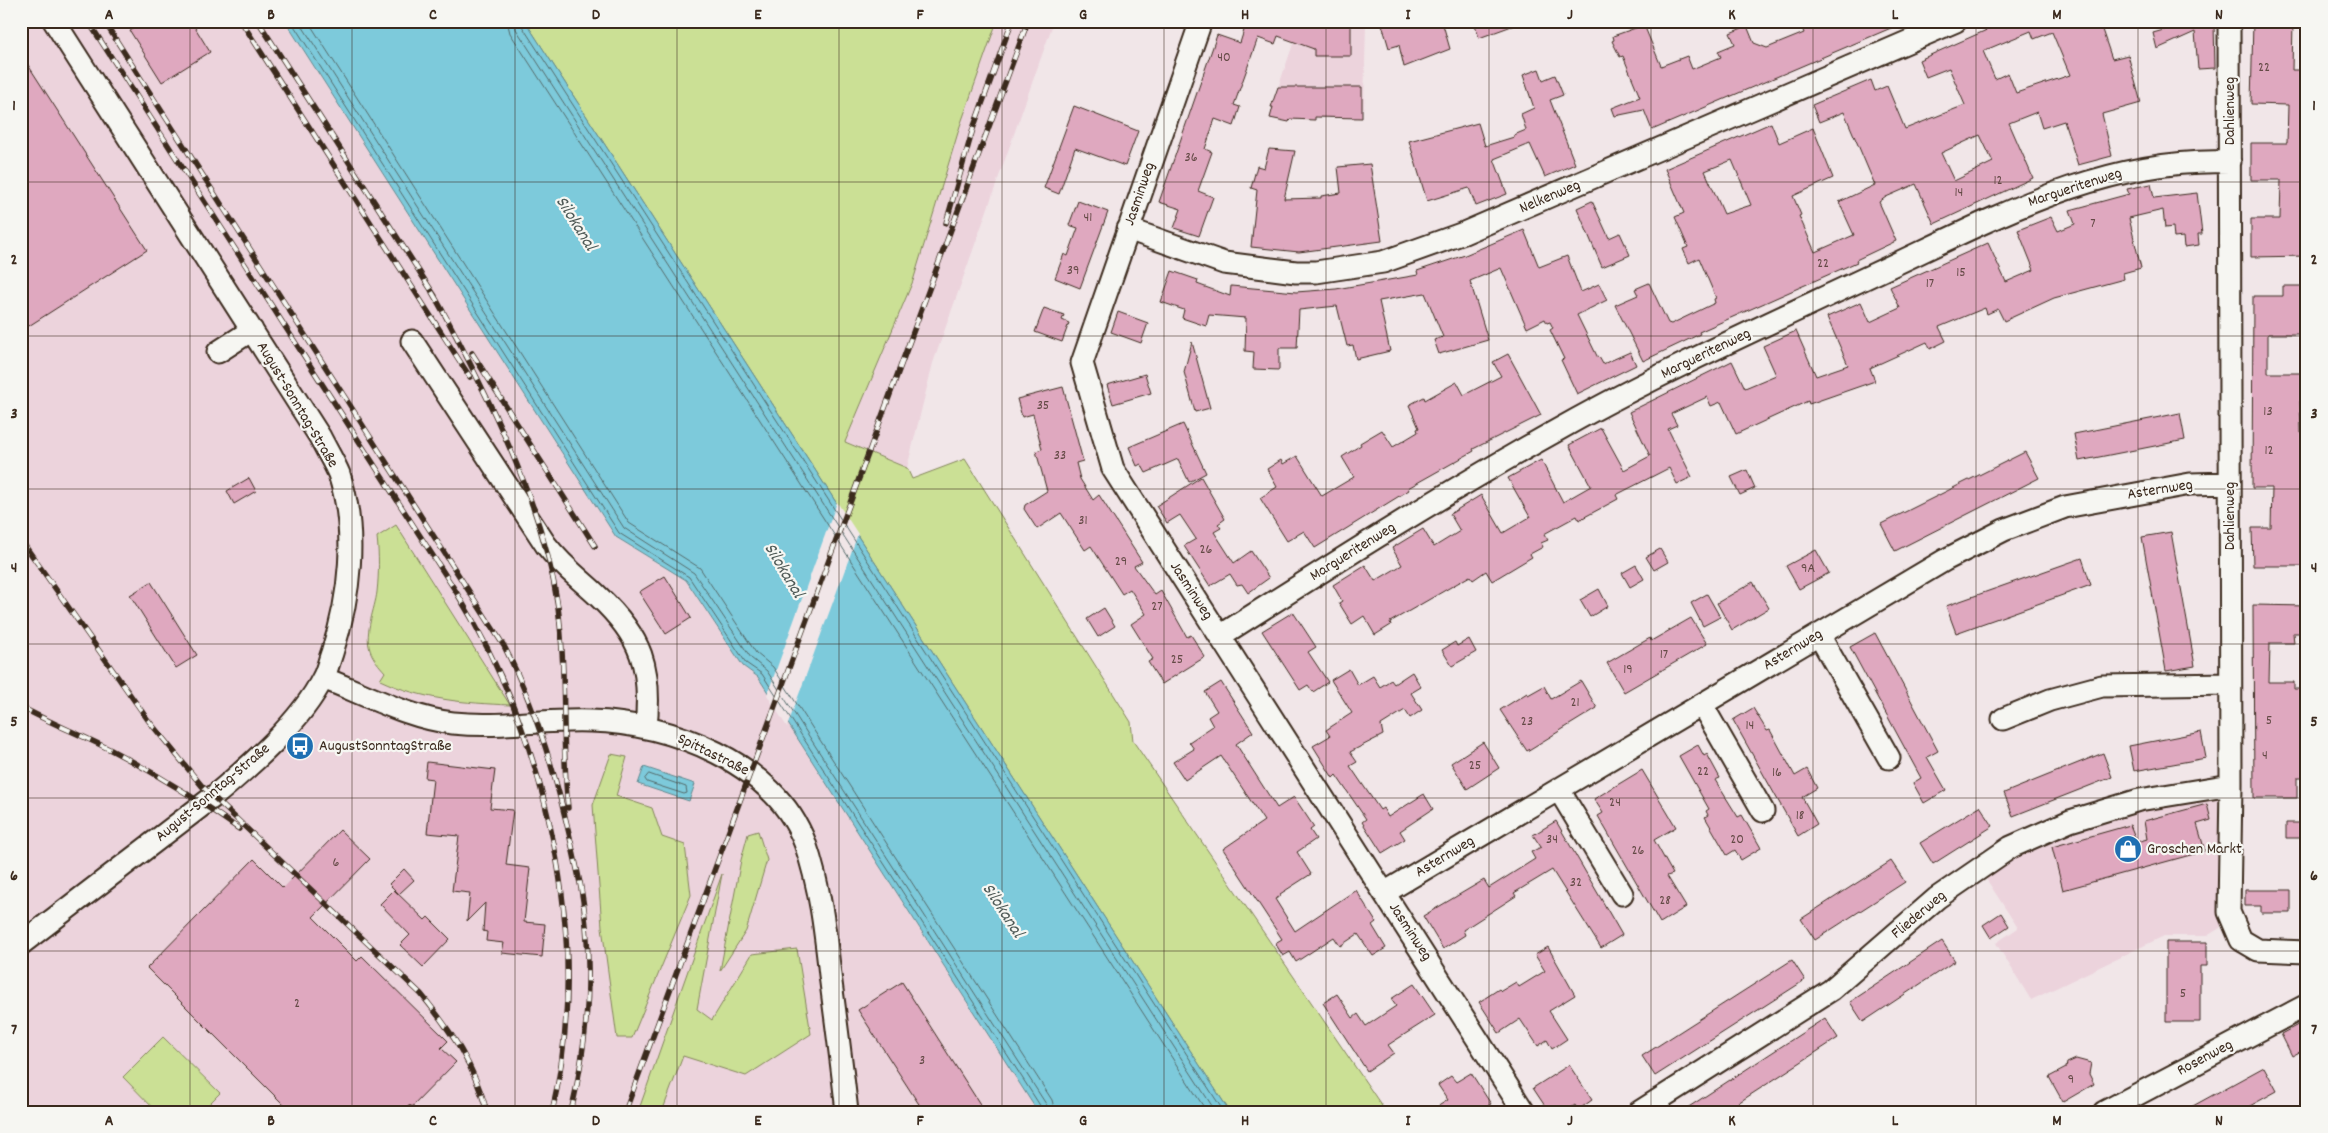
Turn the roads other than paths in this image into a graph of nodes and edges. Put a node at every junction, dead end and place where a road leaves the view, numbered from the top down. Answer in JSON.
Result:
{"nodes":[{"id":1,"x":54,"y":21,"type":"edge"},
{"id":2,"x":1201,"y":21,"type":"edge"},
{"id":3,"x":1956,"y":21,"type":"edge"},
{"id":4,"x":2229,"y":21,"type":"edge"},
{"id":5,"x":2230,"y":162,"type":"junction"},
{"id":6,"x":1128,"y":229,"type":"junction"},
{"id":7,"x":252,"y":330,"type":"junction"},
{"id":8,"x":412,"y":341,"type":"dead end"},
{"id":9,"x":218,"y":352,"type":"dead end"},
{"id":10,"x":2230,"y":483,"type":"junction"},
{"id":11,"x":1819,"y":634,"type":"junction"},
{"id":12,"x":1220,"y":636,"type":"junction"},
{"id":13,"x":323,"y":678,"type":"junction"},
{"id":14,"x":2230,"y":684,"type":"junction"},
{"id":15,"x":1702,"y":705,"type":"junction"},
{"id":16,"x":2003,"y":718,"type":"dead end"},
{"id":17,"x":646,"y":727,"type":"junction"},
{"id":18,"x":1889,"y":758,"type":"dead end"},
{"id":19,"x":2231,"y":785,"type":"junction"},
{"id":20,"x":1559,"y":790,"type":"junction"},
{"id":21,"x":1762,"y":812,"type":"dead end"},
{"id":22,"x":1384,"y":893,"type":"junction"},
{"id":23,"x":1622,"y":894,"type":"dead end"},
{"id":24,"x":21,"y":944,"type":"edge"},
{"id":25,"x":2307,"y":952,"type":"edge"},
{"id":26,"x":2307,"y":1005,"type":"edge"},
{"id":27,"x":847,"y":1112,"type":"edge"},
{"id":28,"x":1524,"y":1112,"type":"edge"},
{"id":29,"x":1639,"y":1112,"type":"edge"},
{"id":30,"x":2104,"y":1112,"type":"edge"}],
"edges":[{"from":1,"to":7,"type":"street","name":"August-Sonntag-Straße"},
{"from":2,"to":6,"type":"street","name":"Jasminweg"},
{"from":3,"to":6,"type":"street","name":"Nelkenweg"},
{"from":4,"to":5,"type":"street","name":"Dahlienweg"},
{"from":5,"to":10,"type":"street","name":"Dahlienweg"},
{"from":5,"to":12,"type":"street","name":"Margueritenweg"},
{"from":6,"to":12,"type":"street","name":"Jasminweg"},
{"from":7,"to":9,"type":"street"},
{"from":7,"to":13,"type":"street","name":"August-Sonntag-Straße"},
{"from":8,"to":17,"type":"street"},
{"from":10,"to":11,"type":"street","name":"Asternweg"},
{"from":10,"to":14,"type":"street","name":"Dahlienweg"},
{"from":11,"to":15,"type":"street","name":"Asternweg"},
{"from":11,"to":18,"type":"street"},
{"from":12,"to":22,"type":"street","name":"Jasminweg"},
{"from":13,"to":17,"type":"street","name":"Spittastraße"},
{"from":13,"to":24,"type":"street","name":"August-Sonntag-Straße"},
{"from":14,"to":16,"type":"street"},
{"from":14,"to":19,"type":"street","name":"Dahlienweg"},
{"from":15,"to":20,"type":"street","name":"Asternweg"},
{"from":15,"to":21,"type":"street"},
{"from":17,"to":27,"type":"street","name":"Spittastraße"},
{"from":19,"to":25,"type":"street","name":"Dahlienweg"},
{"from":19,"to":29,"type":"street","name":"Fliederweg"},
{"from":20,"to":22,"type":"street","name":"Asternweg"},
{"from":20,"to":23,"type":"street"},
{"from":22,"to":28,"type":"street","name":"Jasminweg"},
{"from":26,"to":30,"type":"street","name":"Rosenweg"}]}
